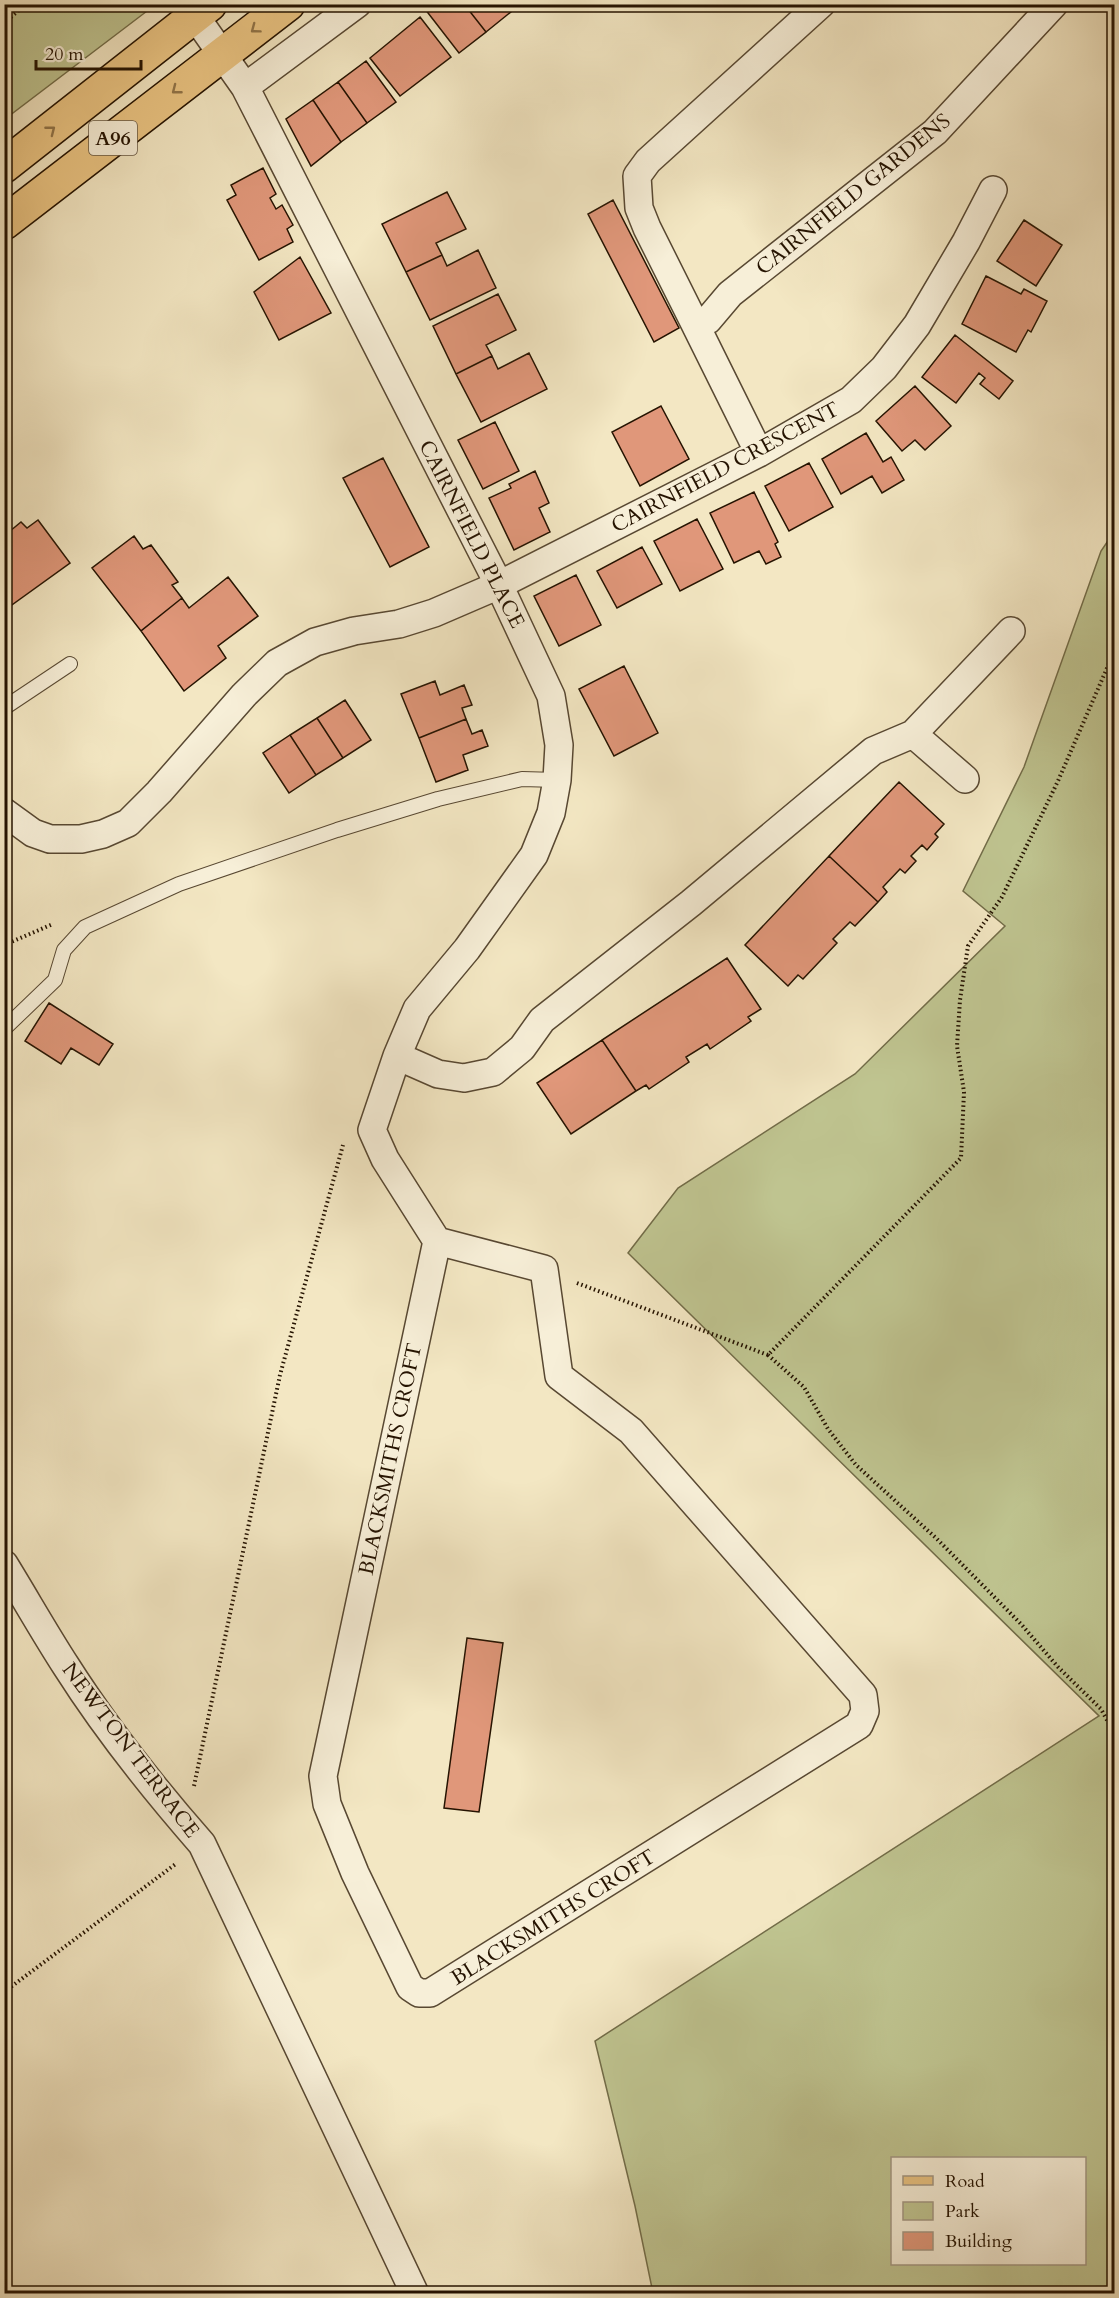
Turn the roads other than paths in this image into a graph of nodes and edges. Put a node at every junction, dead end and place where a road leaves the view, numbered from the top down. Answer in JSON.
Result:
{"nodes":[{"id":1,"x":288,"y":4,"type":"edge"},
{"id":2,"x":357,"y":4,"type":"edge"},
{"id":3,"x":821,"y":4,"type":"edge"},
{"id":4,"x":1054,"y":4,"type":"edge"},
{"id":5,"x":202,"y":10,"type":"edge"},
{"id":6,"x":222,"y":54,"type":"junction"},
{"id":7,"x":244,"y":87,"type":"junction"},
{"id":8,"x":4,"y":166,"type":"edge"},
{"id":9,"x":993,"y":190,"type":"dead end"},
{"id":10,"x":4,"y":223,"type":"edge"},
{"id":11,"x":696,"y":326,"type":"junction"},
{"id":12,"x":759,"y":453,"type":"junction"},
{"id":13,"x":499,"y":585,"type":"junction"},
{"id":14,"x":1011,"y":631,"type":"dead end"},
{"id":15,"x":70,"y":664,"type":"dead end"},
{"id":16,"x":4,"y":708,"type":"edge"},
{"id":17,"x":913,"y":734,"type":"junction"},
{"id":18,"x":965,"y":779,"type":"dead end"},
{"id":19,"x":557,"y":780,"type":"junction"},
{"id":20,"x":4,"y":812,"type":"edge"},
{"id":21,"x":4,"y":1029,"type":"edge"},
{"id":22,"x":397,"y":1056,"type":"junction"},
{"id":23,"x":437,"y":1241,"type":"junction"},
{"id":24,"x":4,"y":1564,"type":"edge"},
{"id":25,"x":415,"y":2294,"type":"edge"}],
"edges":[{"from":1,"to":6,"type":"main road","number":"A96","one_way":true},
{"from":2,"to":7,"type":"street"},
{"from":3,"to":11,"type":"street"},
{"from":4,"to":11,"type":"street","name":"CAIRNFIELD GARDENS"},
{"from":5,"to":6,"type":"street","name":"CAIRNFIELD PLACE"},
{"from":8,"to":5,"type":"main road","number":"A96","one_way":true},
{"from":6,"to":7,"type":"street","name":"CAIRNFIELD PLACE"},
{"from":6,"to":10,"type":"main road","number":"A96","one_way":true},
{"from":7,"to":13,"type":"street","name":"CAIRNFIELD PLACE"},
{"from":9,"to":12,"type":"street","name":"CAIRNFIELD CRESCENT"},
{"from":11,"to":12,"type":"street"},
{"from":12,"to":13,"type":"street","name":"CAIRNFIELD CRESCENT"},
{"from":13,"to":19,"type":"street","name":"CAIRNFIELD PLACE"},
{"from":13,"to":20,"type":"street","name":"CAIRNFIELD CRESCENT"},
{"from":14,"to":17,"type":"street"},
{"from":15,"to":16,"type":"lane"},
{"from":17,"to":18,"type":"street"},
{"from":17,"to":22,"type":"street"},
{"from":19,"to":21,"type":"lane"},
{"from":19,"to":22,"type":"street","name":"CAIRNFIELD PLACE"},
{"from":22,"to":23,"type":"street","name":"CAIRNFIELD PLACE"},
{"from":23,"to":23,"type":"street","name":"BLACKSMITHS CROFT"},
{"from":24,"to":25,"type":"street","name":"NEWTON TERRACE"}]}
